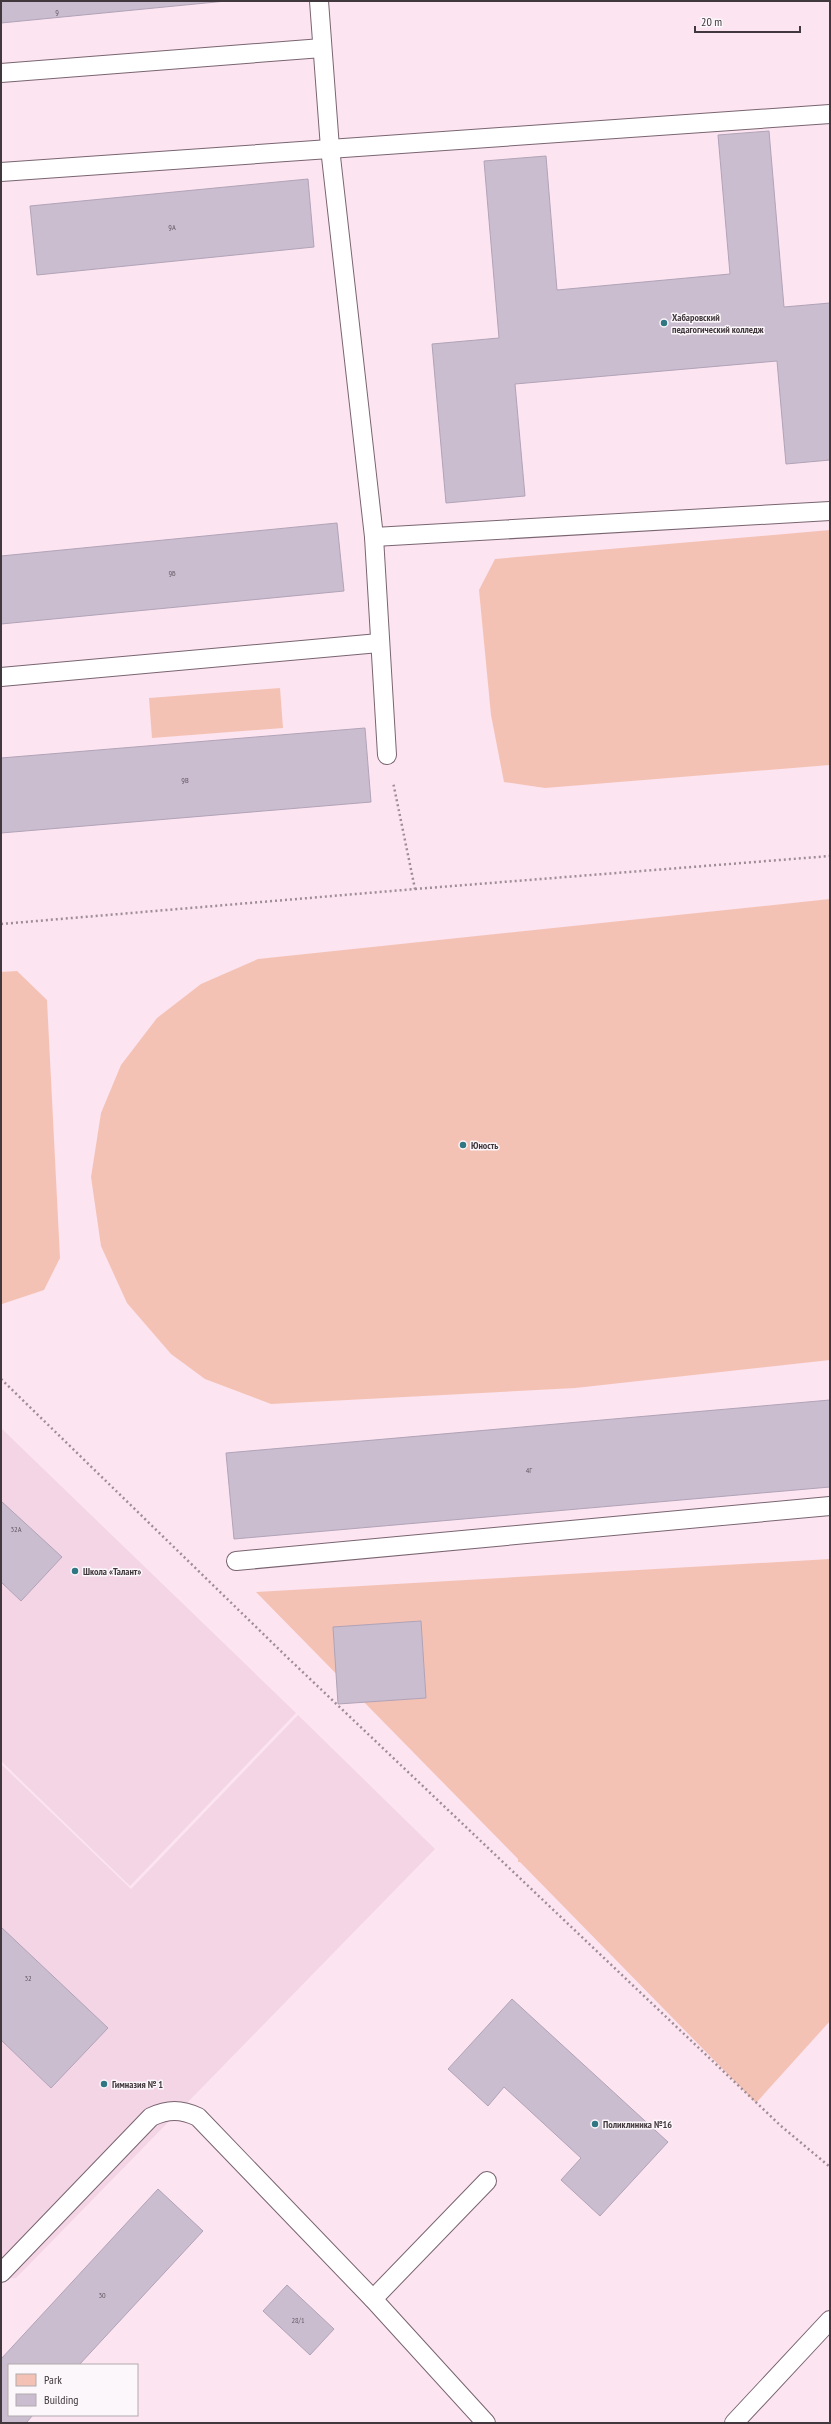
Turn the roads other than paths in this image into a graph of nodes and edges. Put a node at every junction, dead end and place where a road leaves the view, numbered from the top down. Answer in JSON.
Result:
{"nodes":[{"id":1,"x":319,"y":1,"type":"edge"},
{"id":2,"x":322,"y":48,"type":"junction"},
{"id":3,"x":1,"y":73,"type":"edge"},
{"id":4,"x":830,"y":114,"type":"edge"},
{"id":5,"x":330,"y":148,"type":"junction"},
{"id":6,"x":1,"y":172,"type":"edge"},
{"id":7,"x":830,"y":511,"type":"edge"},
{"id":8,"x":374,"y":537,"type":"junction"},
{"id":9,"x":379,"y":643,"type":"junction"},
{"id":10,"x":1,"y":677,"type":"edge"},
{"id":11,"x":387,"y":755,"type":"road end"},
{"id":12,"x":830,"y":1506,"type":"edge"},
{"id":13,"x":236,"y":1561,"type":"dead end"},
{"id":14,"x":487,"y":2181,"type":"dead end"},
{"id":15,"x":1,"y":2273,"type":"edge"},
{"id":16,"x":373,"y":2299,"type":"junction"},
{"id":17,"x":830,"y":2320,"type":"edge"},
{"id":18,"x":486,"y":2423,"type":"edge"},
{"id":19,"x":734,"y":2423,"type":"edge"}],
"edges":[{"from":1,"to":2,"type":"lane"},
{"from":2,"to":3,"type":"lane"},
{"from":2,"to":5,"type":"lane"},
{"from":4,"to":5,"type":"lane"},
{"from":5,"to":6,"type":"lane"},
{"from":5,"to":8,"type":"lane"},
{"from":7,"to":8,"type":"lane"},
{"from":8,"to":9,"type":"lane"},
{"from":9,"to":10,"type":"lane"},
{"from":9,"to":11,"type":"lane"},
{"from":12,"to":13,"type":"lane"},
{"from":14,"to":16,"type":"lane"},
{"from":15,"to":16,"type":"lane"},
{"from":16,"to":18,"type":"lane"},
{"from":17,"to":19,"type":"lane"}]}
